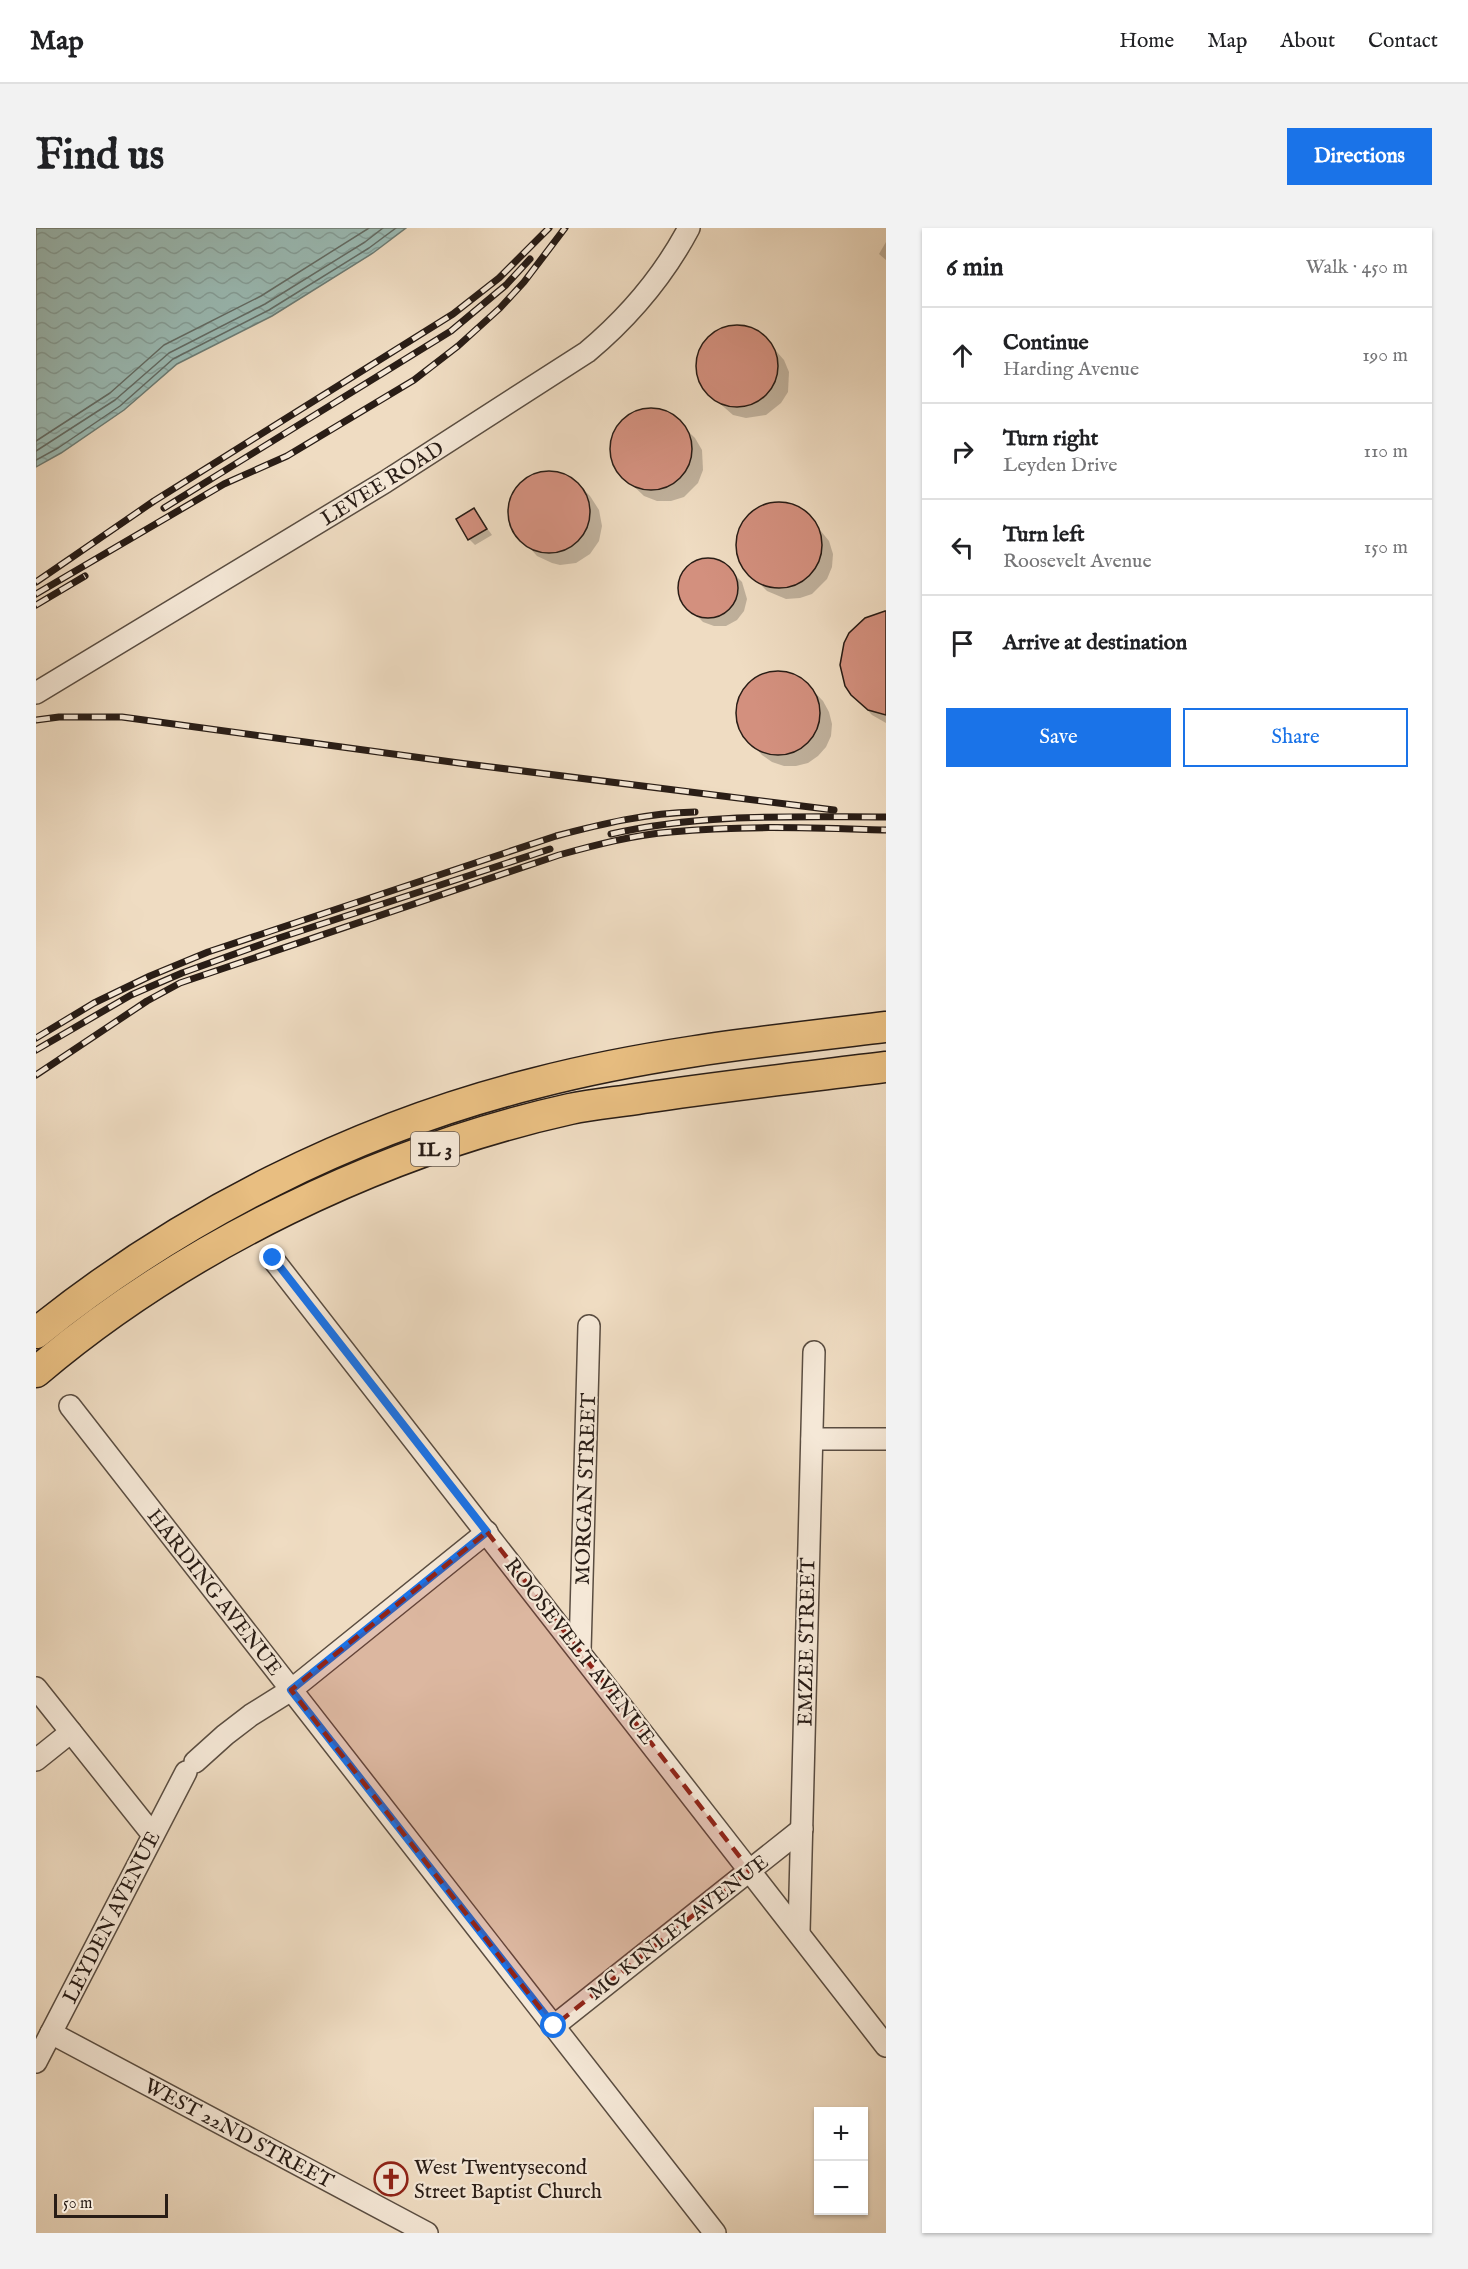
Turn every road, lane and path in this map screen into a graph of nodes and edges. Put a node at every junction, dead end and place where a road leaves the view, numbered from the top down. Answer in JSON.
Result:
{"nodes":[{"id":1,"x":689,"y":228,"type":"edge"},
{"id":2,"x":36,"y":693,"type":"edge"},
{"id":3,"x":886,"y":1027,"type":"edge"},
{"id":4,"x":886,"y":1067,"type":"edge"},
{"id":5,"x":273,"y":1258,"type":"dead end"},
{"id":6,"x":589,"y":1326,"type":"dead end"},
{"id":7,"x":36,"y":1332,"type":"edge"},
{"id":8,"x":814,"y":1352,"type":"dead end"},
{"id":9,"x":36,"y":1372,"type":"edge"},
{"id":10,"x":70,"y":1406,"type":"dead end"},
{"id":11,"x":812,"y":1439,"type":"junction"},
{"id":12,"x":886,"y":1439,"type":"edge"},
{"id":13,"x":487,"y":1532,"type":"junction"},
{"id":14,"x":580,"y":1651,"type":"junction"},
{"id":15,"x":36,"y":1688,"type":"edge"},
{"id":16,"x":291,"y":1690,"type":"junction"},
{"id":17,"x":71,"y":1732,"type":"junction"},
{"id":18,"x":36,"y":1760,"type":"edge"},
{"id":19,"x":802,"y":1829,"type":"junction"},
{"id":20,"x":153,"y":1835,"type":"junction"},
{"id":21,"x":750,"y":1870,"type":"junction"},
{"id":22,"x":799,"y":1932,"type":"junction"},
{"id":23,"x":554,"y":2026,"type":"junction"},
{"id":24,"x":51,"y":2033,"type":"junction"},
{"id":25,"x":886,"y":2046,"type":"edge"},
{"id":26,"x":36,"y":2061,"type":"edge"},
{"id":27,"x":395,"y":2226,"type":"edge"},
{"id":28,"x":427,"y":2233,"type":"edge"},
{"id":29,"x":716,"y":2233,"type":"edge"}],
"edges":[{"from":1,"to":2,"type":"street","name":"LEVEE ROAD"},
{"from":3,"to":7,"type":"highway","number":"IL 3"},
{"from":4,"to":9,"type":"highway","number":"IL 3"},
{"from":5,"to":13,"type":"street","name":"ROOSEVELT AVENUE"},
{"from":6,"to":14,"type":"street","name":"MORGAN STREET"},
{"from":8,"to":11,"type":"street","name":"EMZEE STREET"},
{"from":10,"to":16,"type":"street","name":"HARDING AVENUE"},
{"from":11,"to":12,"type":"street"},
{"from":11,"to":19,"type":"street","name":"EMZEE STREET"},
{"from":13,"to":14,"type":"street","name":"ROOSEVELT AVENUE"},
{"from":13,"to":16,"type":"street"},
{"from":14,"to":21,"type":"street","name":"ROOSEVELT AVENUE"},
{"from":15,"to":17,"type":"street"},
{"from":16,"to":20,"type":"street","name":"LEYDEN AVENUE"},
{"from":16,"to":23,"type":"street","name":"HARDING AVENUE"},
{"from":17,"to":18,"type":"street"},
{"from":17,"to":20,"type":"street"},
{"from":19,"to":21,"type":"street","name":"MC KINLEY AVENUE"},
{"from":19,"to":22,"type":"street","name":"EMZEE STREET"},
{"from":20,"to":24,"type":"street","name":"LEYDEN AVENUE"},
{"from":21,"to":22,"type":"street","name":"ROOSEVELT AVENUE"},
{"from":21,"to":23,"type":"street","name":"MC KINLEY AVENUE"},
{"from":22,"to":25,"type":"street","name":"ROOSEVELT AVENUE"},
{"from":23,"to":29,"type":"street","name":"HARDING AVENUE"},
{"from":24,"to":26,"type":"street","name":"LEYDEN AVENUE"},
{"from":24,"to":27,"type":"street","name":"WEST 22ND STREET"},
{"from":27,"to":28,"type":"street","name":"WEST 22ND STREET"}]}
